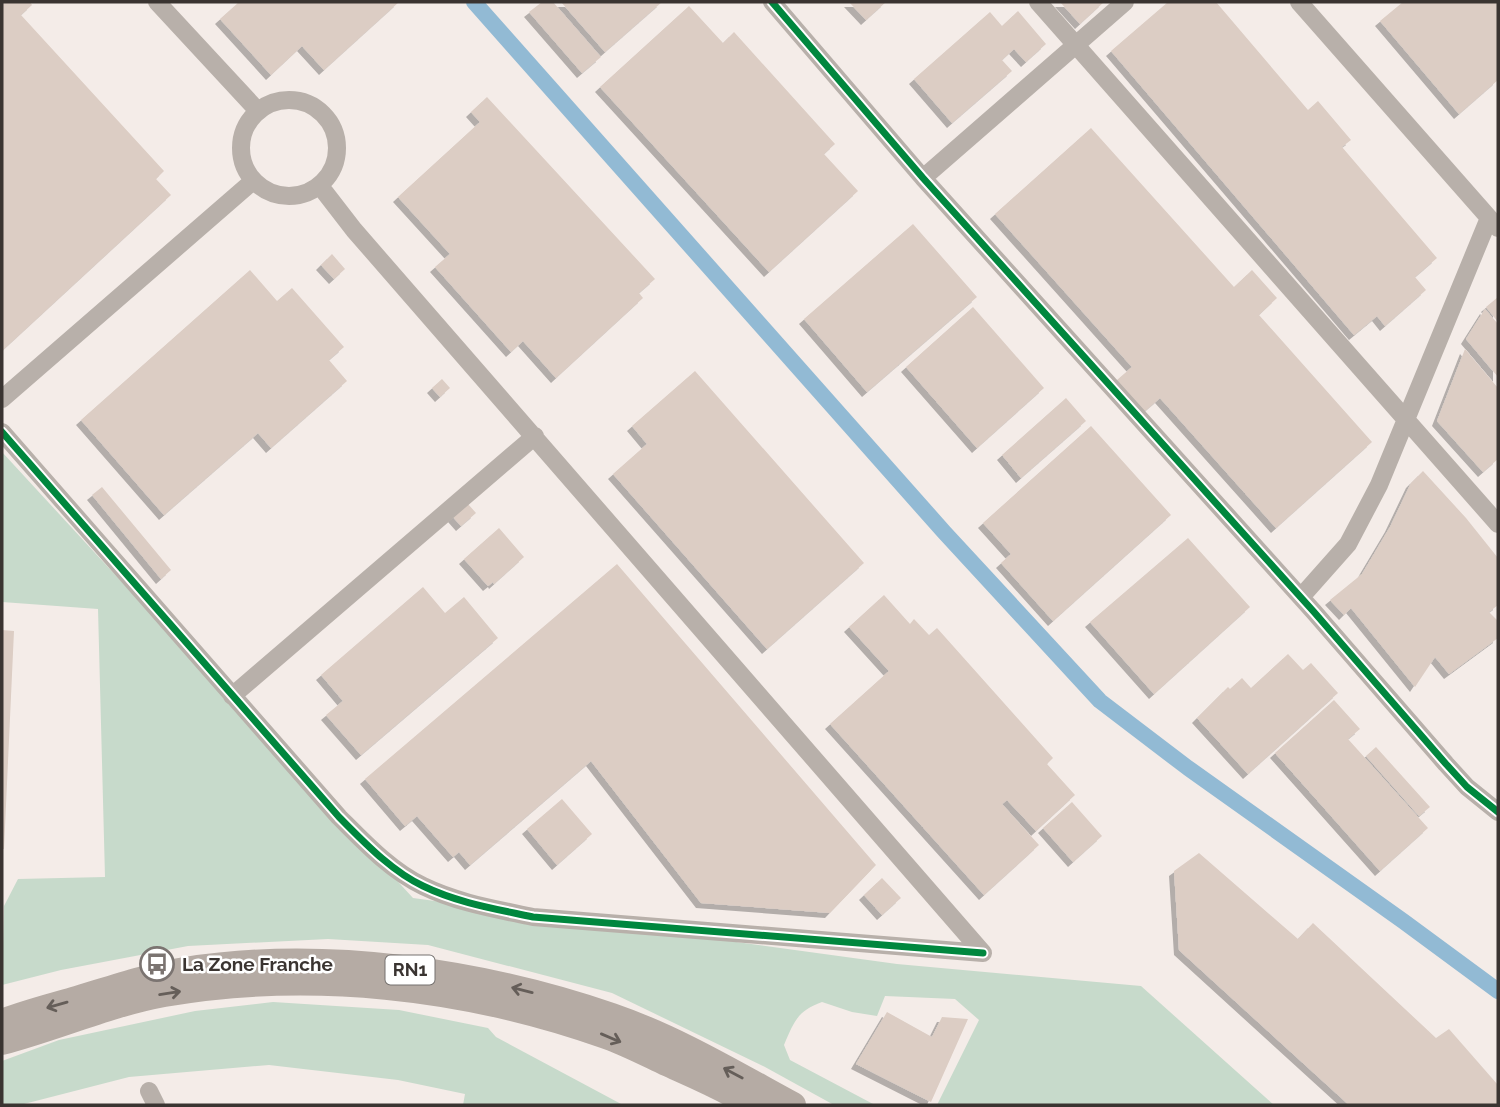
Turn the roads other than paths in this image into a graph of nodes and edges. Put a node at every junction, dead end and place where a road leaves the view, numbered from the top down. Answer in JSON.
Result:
{"nodes":[{"id":1,"x":157,"y":2,"type":"edge"},
{"id":2,"x":772,"y":2,"type":"edge"},
{"id":3,"x":1038,"y":2,"type":"edge"},
{"id":4,"x":1125,"y":2,"type":"edge"},
{"id":5,"x":1299,"y":2,"type":"edge"},
{"id":6,"x":1076,"y":45,"type":"junction"},
{"id":7,"x":258,"y":111,"type":"junction"},
{"id":8,"x":923,"y":178,"type":"junction"},
{"id":9,"x":253,"y":181,"type":"junction"},
{"id":10,"x":320,"y":186,"type":"junction"},
{"id":11,"x":1493,"y":223,"type":"edge"},
{"id":12,"x":2,"y":399,"type":"edge"},
{"id":13,"x":1406,"y":421,"type":"junction"},
{"id":14,"x":2,"y":432,"type":"edge"},
{"id":15,"x":535,"y":436,"type":"junction"},
{"id":16,"x":1498,"y":524,"type":"edge"},
{"id":17,"x":1301,"y":597,"type":"junction"},
{"id":18,"x":232,"y":696,"type":"junction"},
{"id":19,"x":1498,"y":812,"type":"edge"},
{"id":20,"x":4,"y":1031,"type":"edge"},
{"id":21,"x":751,"y":1105,"type":"edge"},
{"id":22,"x":793,"y":1105,"type":"edge"}],
"edges":[{"from":1,"to":7,"type":"street"},
{"from":2,"to":8,"type":"street"},
{"from":3,"to":6,"type":"street"},
{"from":4,"to":6,"type":"street"},
{"from":5,"to":11,"type":"street"},
{"from":6,"to":8,"type":"street"},
{"from":6,"to":13,"type":"street"},
{"from":7,"to":9,"type":"street"},
{"from":7,"to":10,"type":"street"},
{"from":8,"to":17,"type":"street"},
{"from":9,"to":10,"type":"street"},
{"from":9,"to":12,"type":"street"},
{"from":10,"to":15,"type":"street"},
{"from":11,"to":13,"type":"street"},
{"from":13,"to":16,"type":"street"},
{"from":13,"to":17,"type":"street"},
{"from":14,"to":18,"type":"street"},
{"from":15,"to":18,"type":"street"},
{"from":15,"to":18,"type":"street"},
{"from":17,"to":19,"type":"street"},
{"from":20,"to":21,"type":"highway","number":"RN1","one_way":true},
{"from":22,"to":20,"type":"highway","number":"RN1","one_way":true}]}
